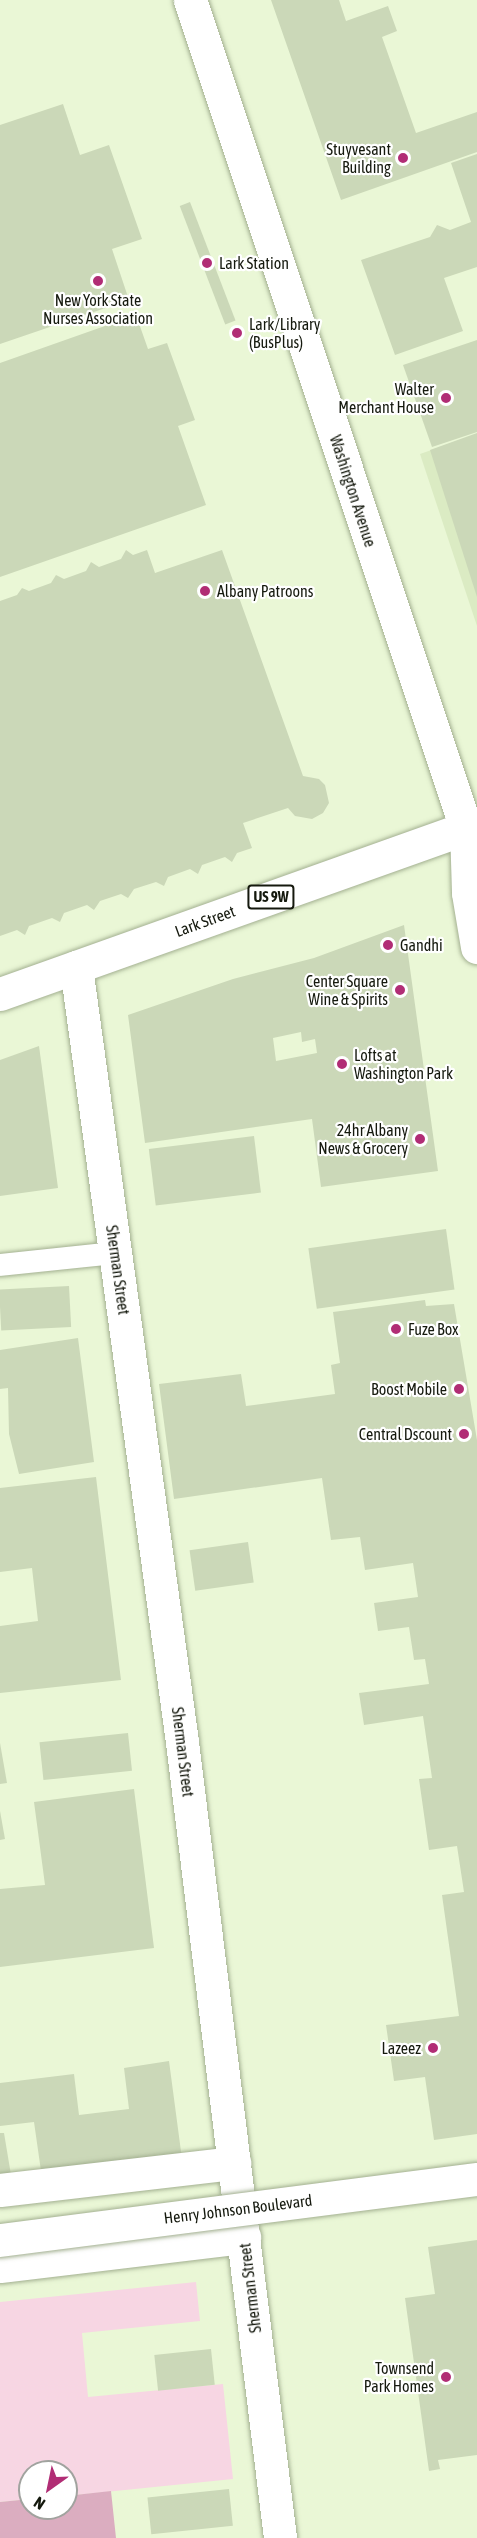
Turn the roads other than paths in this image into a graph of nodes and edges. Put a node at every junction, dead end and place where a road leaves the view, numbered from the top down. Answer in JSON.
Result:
{"nodes":[{"id":1,"x":190,"y":0,"type":"edge"},
{"id":2,"x":473,"y":831,"type":"edge"},
{"id":3,"x":477,"y":947,"type":"edge"},
{"id":4,"x":76,"y":967,"type":"junction"},
{"id":5,"x":0,"y":994,"type":"edge"},
{"id":6,"x":115,"y":1253,"type":"junction"},
{"id":7,"x":0,"y":1265,"type":"edge"},
{"id":8,"x":234,"y":2163,"type":"junction"},
{"id":9,"x":477,"y":2179,"type":"edge"},
{"id":10,"x":0,"y":2190,"type":"edge"},
{"id":11,"x":244,"y":2237,"type":"junction"},
{"id":12,"x":0,"y":2240,"type":"edge"},
{"id":13,"x":0,"y":2266,"type":"edge"},
{"id":14,"x":280,"y":2538,"type":"edge"}],
"edges":[{"from":1,"to":2,"type":"street","name":"Washington Avenue"},
{"from":2,"to":3,"type":"street","name":"Washington Avenue"},
{"from":2,"to":4,"type":"street","name":"Lark Street","number":"US 9W"},
{"from":4,"to":5,"type":"street","name":"Lark Street","number":"US 9W"},
{"from":4,"to":6,"type":"street","name":"Sherman Street"},
{"from":6,"to":7,"type":"lane"},
{"from":6,"to":8,"type":"street","name":"Sherman Street"},
{"from":8,"to":10,"type":"street"},
{"from":8,"to":11,"type":"street","name":"Sherman Street"},
{"from":9,"to":12,"type":"street","name":"Henry Johnson Boulevard","bridge":true},
{"from":11,"to":13,"type":"street","name":"Henry Johnson Boulevard"},
{"from":11,"to":14,"type":"street","name":"Sherman Street"}]}
